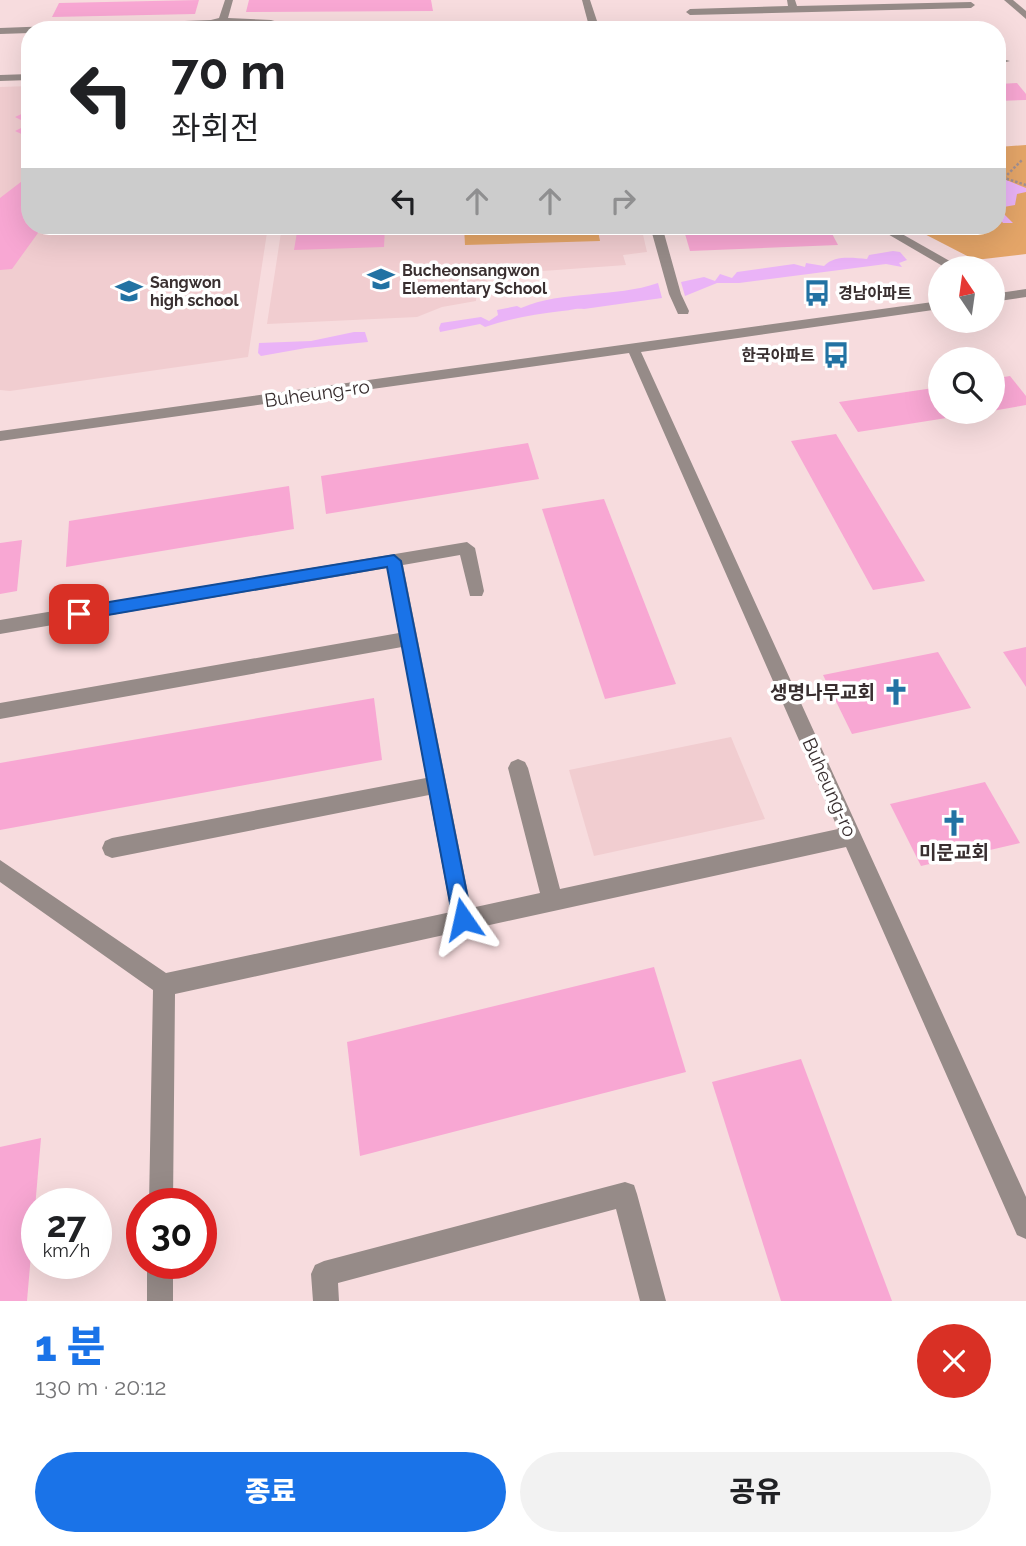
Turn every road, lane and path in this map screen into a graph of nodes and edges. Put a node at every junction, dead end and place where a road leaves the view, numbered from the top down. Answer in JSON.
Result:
{"nodes":[{"id":1,"x":229,"y":0,"type":"edge"},
{"id":2,"x":586,"y":0,"type":"edge"},
{"id":3,"x":1008,"y":0,"type":"edge"},
{"id":4,"x":792,"y":5,"type":"edge"},
{"id":5,"x":971,"y":5,"type":"dead end"},
{"id":6,"x":690,"y":12,"type":"dead end"},
{"id":7,"x":1026,"y":16,"type":"edge"},
{"id":8,"x":223,"y":20,"type":"junction"},
{"id":9,"x":218,"y":21,"type":"edge"},
{"id":10,"x":239,"y":21,"type":"edge"},
{"id":11,"x":592,"y":21,"type":"edge"},
{"id":12,"x":21,"y":30,"type":"edge"},
{"id":13,"x":0,"y":31,"type":"edge"},
{"id":14,"x":21,"y":77,"type":"edge"},
{"id":15,"x":0,"y":78,"type":"edge"},
{"id":16,"x":1022,"y":160,"type":"dead end"},
{"id":17,"x":1006,"y":176,"type":"edge"},
{"id":18,"x":1006,"y":179,"type":"edge"},
{"id":19,"x":1026,"y":185,"type":"edge"},
{"id":20,"x":659,"y":235,"type":"edge"},
{"id":21,"x":896,"y":235,"type":"edge"},
{"id":22,"x":934,"y":256,"type":"edge"},
{"id":23,"x":1026,"y":293,"type":"edge"},
{"id":24,"x":1007,"y":296,"type":"edge"},
{"id":25,"x":928,"y":307,"type":"edge"},
{"id":26,"x":682,"y":311,"type":"dead end"},
{"id":27,"x":633,"y":348,"type":"junction"},
{"id":28,"x":0,"y":436,"type":"edge"},
{"id":29,"x":394,"y":561,"type":"junction"},
{"id":30,"x":476,"y":591,"type":"dead end"},
{"id":31,"x":0,"y":627,"type":"edge"},
{"id":32,"x":409,"y":639,"type":"junction"},
{"id":33,"x":0,"y":711,"type":"edge"},
{"id":34,"x":518,"y":768,"type":"dead end"},
{"id":35,"x":437,"y":785,"type":"junction"},
{"id":36,"x":851,"y":836,"type":"junction"},
{"id":37,"x":112,"y":848,"type":"dead end"},
{"id":38,"x":0,"y":870,"type":"edge"},
{"id":39,"x":552,"y":900,"type":"junction"},
{"id":40,"x":463,"y":919,"type":"junction"},
{"id":41,"x":164,"y":985,"type":"junction"},
{"id":42,"x":161,"y":1188,"type":"edge"},
{"id":43,"x":1026,"y":1226,"type":"edge"},
{"id":44,"x":160,"y":1279,"type":"edge"},
{"id":45,"x":160,"y":1301,"type":"edge"},
{"id":46,"x":326,"y":1301,"type":"edge"},
{"id":47,"x":653,"y":1301,"type":"edge"}],
"edges":[{"from":1,"to":8,"type":"street"},
{"from":2,"to":11,"type":"street"},
{"from":3,"to":7,"type":"street"},
{"from":4,"to":5,"type":"street"},
{"from":4,"to":6,"type":"street"},
{"from":8,"to":9,"type":"street"},
{"from":8,"to":10,"type":"street"},
{"from":12,"to":13,"type":"street"},
{"from":14,"to":15,"type":"street"},
{"from":16,"to":17,"type":"path"},
{"from":18,"to":19,"type":"path"},
{"from":20,"to":26,"type":"street"},
{"from":21,"to":22,"type":"street"},
{"from":23,"to":24,"type":"street"},
{"from":25,"to":27,"type":"street","name":"Buheung-ro"},
{"from":27,"to":28,"type":"street","name":"Buheung-ro"},
{"from":27,"to":36,"type":"street","name":"Buheung-ro"},
{"from":29,"to":30,"type":"street"},
{"from":29,"to":31,"type":"street"},
{"from":29,"to":32,"type":"street"},
{"from":32,"to":33,"type":"street"},
{"from":32,"to":35,"type":"street"},
{"from":34,"to":39,"type":"street"},
{"from":35,"to":37,"type":"street"},
{"from":35,"to":40,"type":"street"},
{"from":36,"to":39,"type":"street"},
{"from":36,"to":43,"type":"street","name":"Buheung-ro"},
{"from":38,"to":41,"type":"street"},
{"from":39,"to":40,"type":"street"},
{"from":40,"to":41,"type":"street"},
{"from":41,"to":42,"type":"street"},
{"from":44,"to":45,"type":"street"},
{"from":46,"to":47,"type":"street"}]}
